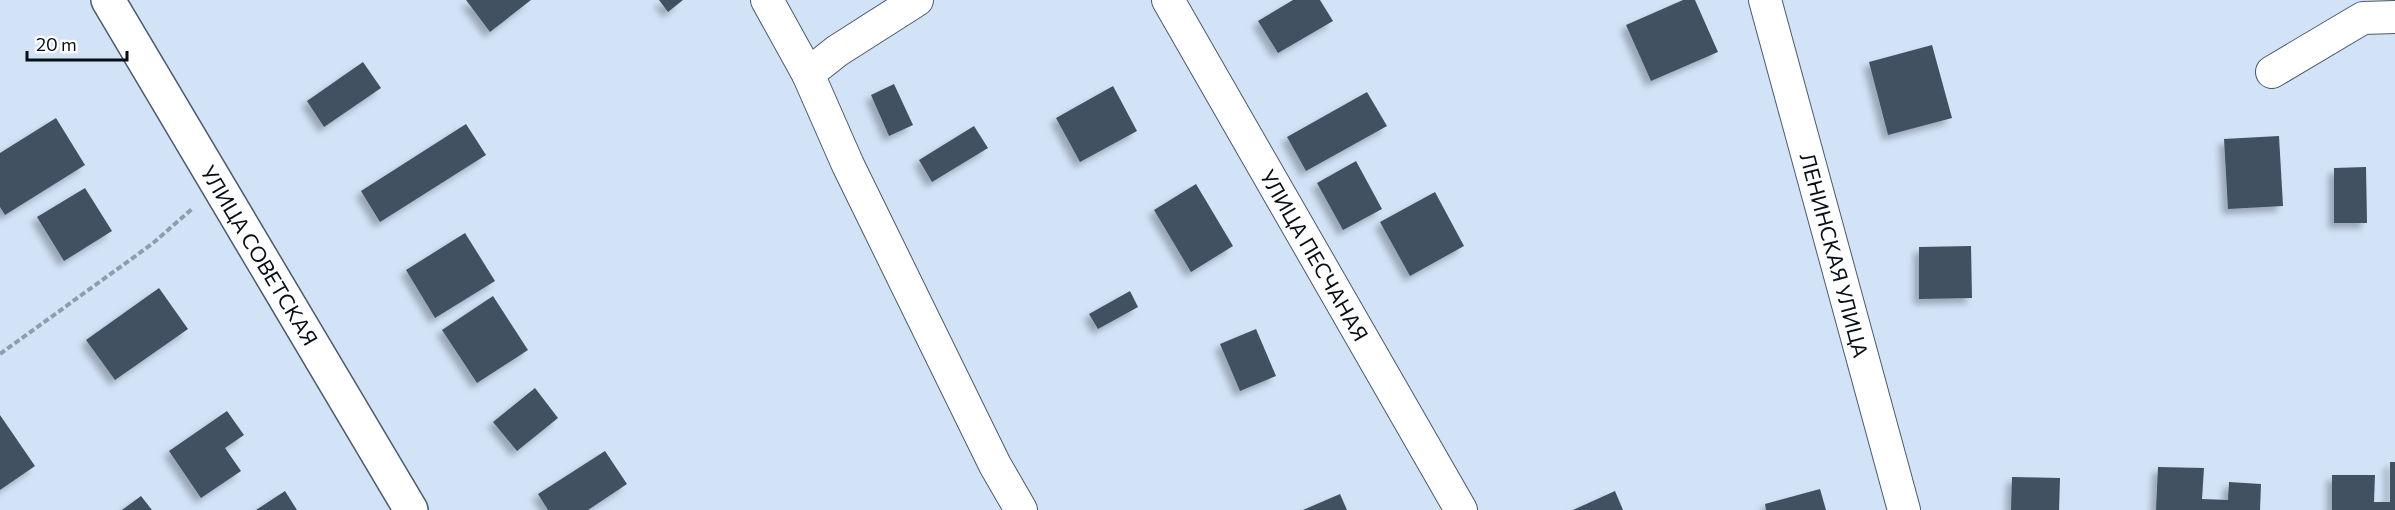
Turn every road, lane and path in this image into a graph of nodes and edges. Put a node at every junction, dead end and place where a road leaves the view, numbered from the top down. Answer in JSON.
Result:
{"nodes":[{"id":1,"x":108,"y":0,"type":"edge"},
{"id":2,"x":767,"y":0,"type":"edge"},
{"id":3,"x":917,"y":0,"type":"edge"},
{"id":4,"x":1168,"y":0,"type":"edge"},
{"id":5,"x":1765,"y":0,"type":"edge"},
{"id":6,"x":2395,"y":17,"type":"edge"},
{"id":7,"x":2272,"y":72,"type":"dead end"},
{"id":8,"x":808,"y":74,"type":"junction"},
{"id":9,"x":219,"y":186,"type":"junction"},
{"id":10,"x":0,"y":354,"type":"edge"},
{"id":11,"x":411,"y":510,"type":"edge"},
{"id":12,"x":1021,"y":510,"type":"edge"},
{"id":13,"x":1461,"y":510,"type":"edge"},
{"id":14,"x":1904,"y":510,"type":"edge"}],
"edges":[{"from":1,"to":9,"type":"street","name":"УЛИЦА СОВЕТСКАЯ"},
{"from":2,"to":8,"type":"street"},
{"from":3,"to":8,"type":"street"},
{"from":4,"to":13,"type":"street","name":"УЛИЦА ПЕСЧАНАЯ"},
{"from":5,"to":14,"type":"street","name":"ЛЕНИНСКАЯ УЛИЦА"},
{"from":6,"to":7,"type":"street"},
{"from":8,"to":12,"type":"street"},
{"from":9,"to":10,"type":"path"},
{"from":9,"to":11,"type":"street","name":"УЛИЦА СОВЕТСКАЯ"}]}
